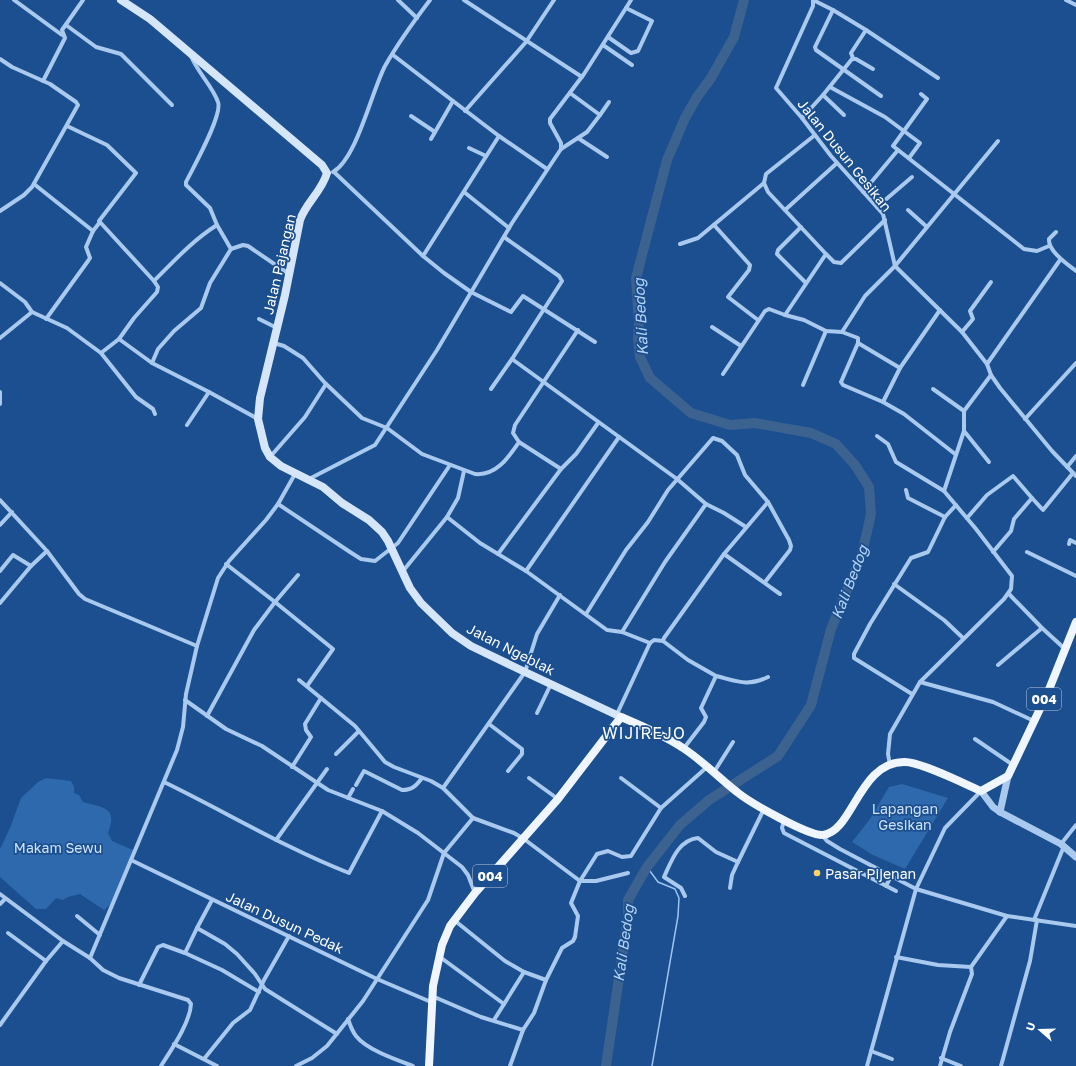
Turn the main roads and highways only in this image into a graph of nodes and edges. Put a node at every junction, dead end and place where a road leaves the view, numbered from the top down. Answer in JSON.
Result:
{"nodes":[{"id":1,"x":121,"y":0,"type":"edge"},
{"id":2,"x":296,"y":474,"type":"joint"},
{"id":3,"x":1076,"y":622,"type":"edge"},
{"id":4,"x":619,"y":716,"type":"junction"},
{"id":5,"x":429,"y":1066,"type":"edge"}],
"edges":[{"from":1,"to":2,"type":"main road","name":"Jalan Pajangan"},
{"from":2,"to":4,"type":"main road","name":"Jalan Ngeblak"},
{"from":3,"to":4,"type":"main road","name":"Jalan Ngeblak","number":"004"},
{"from":4,"to":5,"type":"main road","number":"004"}]}
